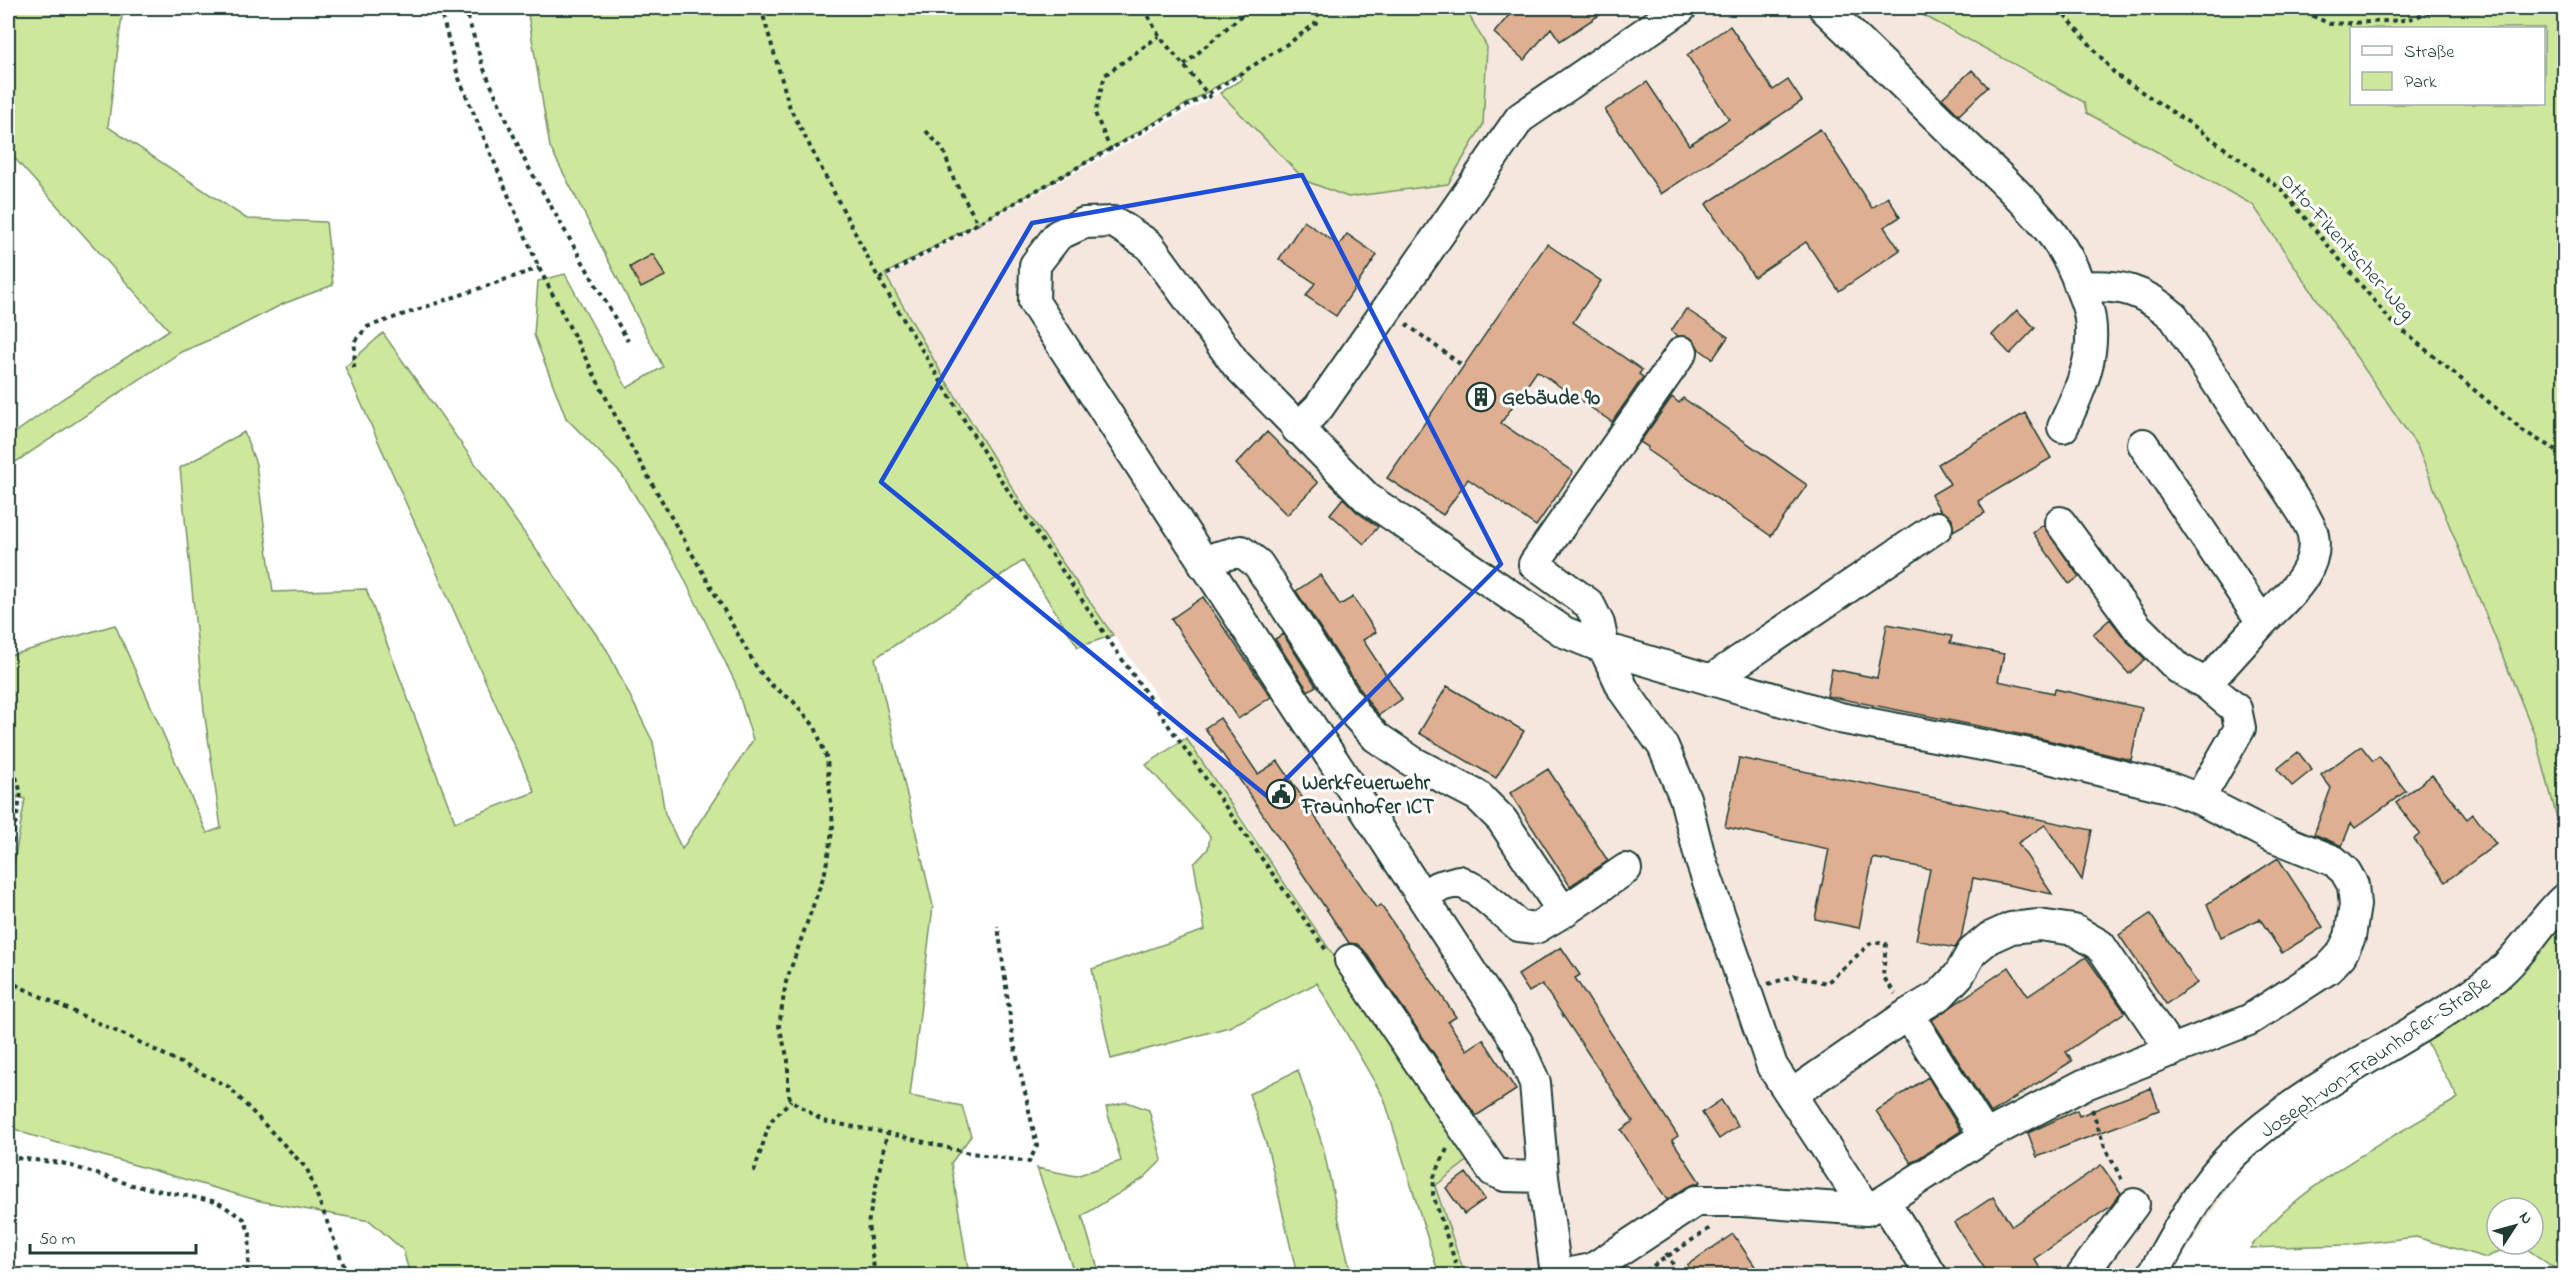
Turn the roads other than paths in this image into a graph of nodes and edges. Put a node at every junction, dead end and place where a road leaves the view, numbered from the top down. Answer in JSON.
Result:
{"nodes":[{"id":1,"x":1681,"y":8,"type":"edge"},
{"id":2,"x":1824,"y":8,"type":"edge"},
{"id":3,"x":2080,"y":287,"type":"junction"},
{"id":4,"x":1682,"y":352,"type":"dead end"},
{"id":5,"x":2063,"y":427,"type":"dead end"},
{"id":6,"x":1297,"y":429,"type":"junction"},
{"id":7,"x":2143,"y":444,"type":"dead end"},
{"id":8,"x":2060,"y":522,"type":"dead end"},
{"id":9,"x":1937,"y":527,"type":"dead end"},
{"id":10,"x":1204,"y":565,"type":"junction"},
{"id":11,"x":2262,"y":622,"type":"junction"},
{"id":12,"x":1604,"y":648,"type":"junction"},
{"id":13,"x":1711,"y":680,"type":"junction"},
{"id":14,"x":2206,"y":684,"type":"junction"},
{"id":15,"x":2199,"y":800,"type":"junction"},
{"id":16,"x":1626,"y":869,"type":"dead end"},
{"id":17,"x":1423,"y":896,"type":"junction"},
{"id":18,"x":2565,"y":899,"type":"edge"},
{"id":19,"x":1563,"y":912,"type":"junction"},
{"id":20,"x":1339,"y":956,"type":"road end"},
{"id":21,"x":1908,"y":1014,"type":"junction"},
{"id":22,"x":2172,"y":1051,"type":"junction"},
{"id":23,"x":1791,"y":1095,"type":"junction"},
{"id":24,"x":1985,"y":1136,"type":"junction"},
{"id":25,"x":1543,"y":1177,"type":"junction"},
{"id":26,"x":2134,"y":1204,"type":"road end"},
{"id":27,"x":1875,"y":1205,"type":"junction"},
{"id":28,"x":1556,"y":1275,"type":"edge"},
{"id":29,"x":1932,"y":1275,"type":"edge"},
{"id":30,"x":2081,"y":1275,"type":"edge"},
{"id":31,"x":2152,"y":1275,"type":"edge"}],
"edges":[{"from":1,"to":6,"type":"street"},
{"from":2,"to":3,"type":"street"},
{"from":3,"to":5,"type":"street"},
{"from":3,"to":11,"type":"street"},
{"from":4,"to":12,"type":"street"},
{"from":6,"to":10,"type":"street"},
{"from":6,"to":12,"type":"street"},
{"from":7,"to":11,"type":"street"},
{"from":8,"to":14,"type":"street"},
{"from":9,"to":13,"type":"street"},
{"from":10,"to":17,"type":"street"},
{"from":10,"to":19,"type":"street"},
{"from":11,"to":14,"type":"street"},
{"from":12,"to":13,"type":"street"},
{"from":12,"to":23,"type":"street"},
{"from":13,"to":15,"type":"street"},
{"from":14,"to":15,"type":"street"},
{"from":15,"to":22,"type":"street"},
{"from":16,"to":19,"type":"street"},
{"from":17,"to":19,"type":"street"},
{"from":17,"to":25,"type":"street"},
{"from":18,"to":31,"type":"street","name":"Joseph-von-Fraunhofer-Straße"},
{"from":20,"to":25,"type":"street"},
{"from":21,"to":22,"type":"street"},
{"from":21,"to":23,"type":"street"},
{"from":21,"to":24,"type":"street"},
{"from":22,"to":24,"type":"street"},
{"from":23,"to":27,"type":"street"},
{"from":24,"to":27,"type":"street"},
{"from":25,"to":28,"type":"street"},
{"from":26,"to":30,"type":"street"},
{"from":27,"to":28,"type":"street"},
{"from":27,"to":29,"type":"street"}]}
